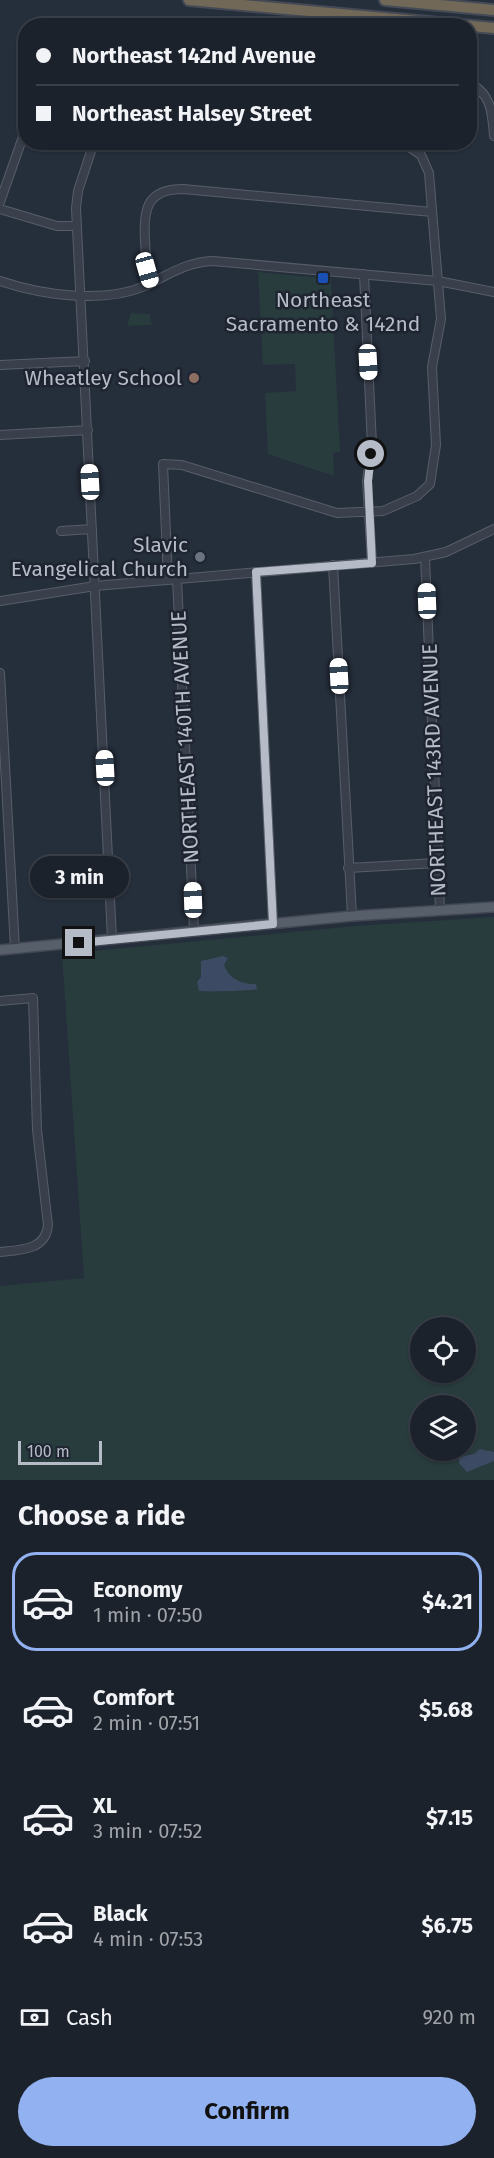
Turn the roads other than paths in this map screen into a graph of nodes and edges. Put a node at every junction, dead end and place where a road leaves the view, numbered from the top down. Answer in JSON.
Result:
{"nodes":[{"id":1,"x":189,"y":0,"type":"edge"},
{"id":2,"x":385,"y":0,"type":"edge"},
{"id":3,"x":494,"y":10,"type":"edge"},
{"id":4,"x":385,"y":18,"type":"edge"},
{"id":5,"x":477,"y":26,"type":"edge"},
{"id":6,"x":494,"y":28,"type":"edge"},
{"id":7,"x":477,"y":90,"type":"edge"},
{"id":8,"x":494,"y":136,"type":"edge"},
{"id":9,"x":18,"y":150,"type":"edge"},
{"id":10,"x":91,"y":150,"type":"edge"},
{"id":11,"x":416,"y":150,"type":"edge"},
{"id":12,"x":0,"y":202,"type":"edge"},
{"id":13,"x":0,"y":209,"type":"edge"},
{"id":14,"x":432,"y":212,"type":"junction"},
{"id":15,"x":77,"y":226,"type":"junction"},
{"id":16,"x":364,"y":274,"type":"junction"},
{"id":17,"x":0,"y":281,"type":"edge"},
{"id":18,"x":438,"y":282,"type":"junction"},
{"id":19,"x":150,"y":283,"type":"junction"},
{"id":20,"x":494,"y":292,"type":"edge"},
{"id":21,"x":81,"y":294,"type":"junction"},
{"id":22,"x":85,"y":361,"type":"junction"},
{"id":23,"x":0,"y":365,"type":"edge"},
{"id":24,"x":88,"y":430,"type":"junction"},
{"id":25,"x":0,"y":435,"type":"edge"},
{"id":26,"x":369,"y":512,"type":"junction"},
{"id":27,"x":92,"y":529,"type":"junction"},
{"id":28,"x":494,"y":529,"type":"edge"},
{"id":29,"x":61,"y":531,"type":"dead end"},
{"id":30,"x":425,"y":557,"type":"junction"},
{"id":31,"x":372,"y":563,"type":"junction"},
{"id":32,"x":333,"y":565,"type":"junction"},
{"id":33,"x":256,"y":572,"type":"junction"},
{"id":34,"x":173,"y":579,"type":"junction"},
{"id":35,"x":95,"y":586,"type":"junction"},
{"id":36,"x":0,"y":601,"type":"edge"},
{"id":37,"x":0,"y":673,"type":"edge"},
{"id":38,"x":0,"y":682,"type":"edge"},
{"id":39,"x":2,"y":764,"type":"edge"},
{"id":40,"x":437,"y":863,"type":"junction"},
{"id":41,"x":348,"y":868,"type":"junction"},
{"id":42,"x":494,"y":907,"type":"edge"},
{"id":43,"x":440,"y":910,"type":"junction"},
{"id":44,"x":352,"y":916,"type":"junction"},
{"id":45,"x":273,"y":924,"type":"junction"},
{"id":46,"x":194,"y":932,"type":"junction"},
{"id":47,"x":112,"y":939,"type":"junction"},
{"id":48,"x":15,"y":949,"type":"junction"},
{"id":49,"x":0,"y":950,"type":"edge"},
{"id":50,"x":0,"y":1001,"type":"edge"},
{"id":51,"x":0,"y":1252,"type":"edge"}],
"edges":[{"from":1,"to":4,"type":"highway"},
{"from":2,"to":3,"type":"highway"},
{"from":5,"to":6,"type":"highway"},
{"from":7,"to":8,"type":"street"},
{"from":9,"to":12,"type":"street"},
{"from":10,"to":15,"type":"street"},
{"from":11,"to":14,"type":"street"},
{"from":13,"to":15,"type":"street"},
{"from":14,"to":18,"type":"street"},
{"from":14,"to":19,"type":"street"},
{"from":15,"to":21,"type":"street"},
{"from":16,"to":18,"type":"street"},
{"from":16,"to":19,"type":"street"},
{"from":16,"to":26,"type":"street"},
{"from":17,"to":21,"type":"street"},
{"from":18,"to":20,"type":"street"},
{"from":18,"to":26,"type":"street"},
{"from":19,"to":21,"type":"street"},
{"from":21,"to":22,"type":"street"},
{"from":22,"to":23,"type":"street"},
{"from":22,"to":24,"type":"street"},
{"from":24,"to":25,"type":"street"},
{"from":24,"to":27,"type":"street"},
{"from":26,"to":31,"type":"street"},
{"from":26,"to":34,"type":"street","name":"NORTHEAST 140TH AVENUE"},
{"from":27,"to":29,"type":"street"},
{"from":27,"to":35,"type":"street"},
{"from":28,"to":30,"type":"street"},
{"from":30,"to":31,"type":"street"},
{"from":30,"to":40,"type":"street","name":"NORTHEAST 143RD AVENUE"},
{"from":31,"to":32,"type":"street"},
{"from":32,"to":33,"type":"street"},
{"from":32,"to":41,"type":"street"},
{"from":33,"to":34,"type":"street"},
{"from":33,"to":45,"type":"street"},
{"from":34,"to":35,"type":"street"},
{"from":34,"to":46,"type":"street","name":"NORTHEAST 140TH AVENUE"},
{"from":35,"to":36,"type":"street"},
{"from":35,"to":47,"type":"street"},
{"from":37,"to":38,"type":"street"},
{"from":38,"to":39,"type":"street"},
{"from":39,"to":48,"type":"street"},
{"from":40,"to":41,"type":"street"},
{"from":40,"to":43,"type":"street","name":"NORTHEAST 143RD AVENUE"},
{"from":41,"to":44,"type":"street"},
{"from":42,"to":43,"type":"main road"},
{"from":43,"to":44,"type":"main road"},
{"from":44,"to":45,"type":"main road"},
{"from":45,"to":46,"type":"main road"},
{"from":46,"to":47,"type":"main road"},
{"from":47,"to":48,"type":"main road"},
{"from":48,"to":49,"type":"main road"},
{"from":50,"to":51,"type":"street"}]}
